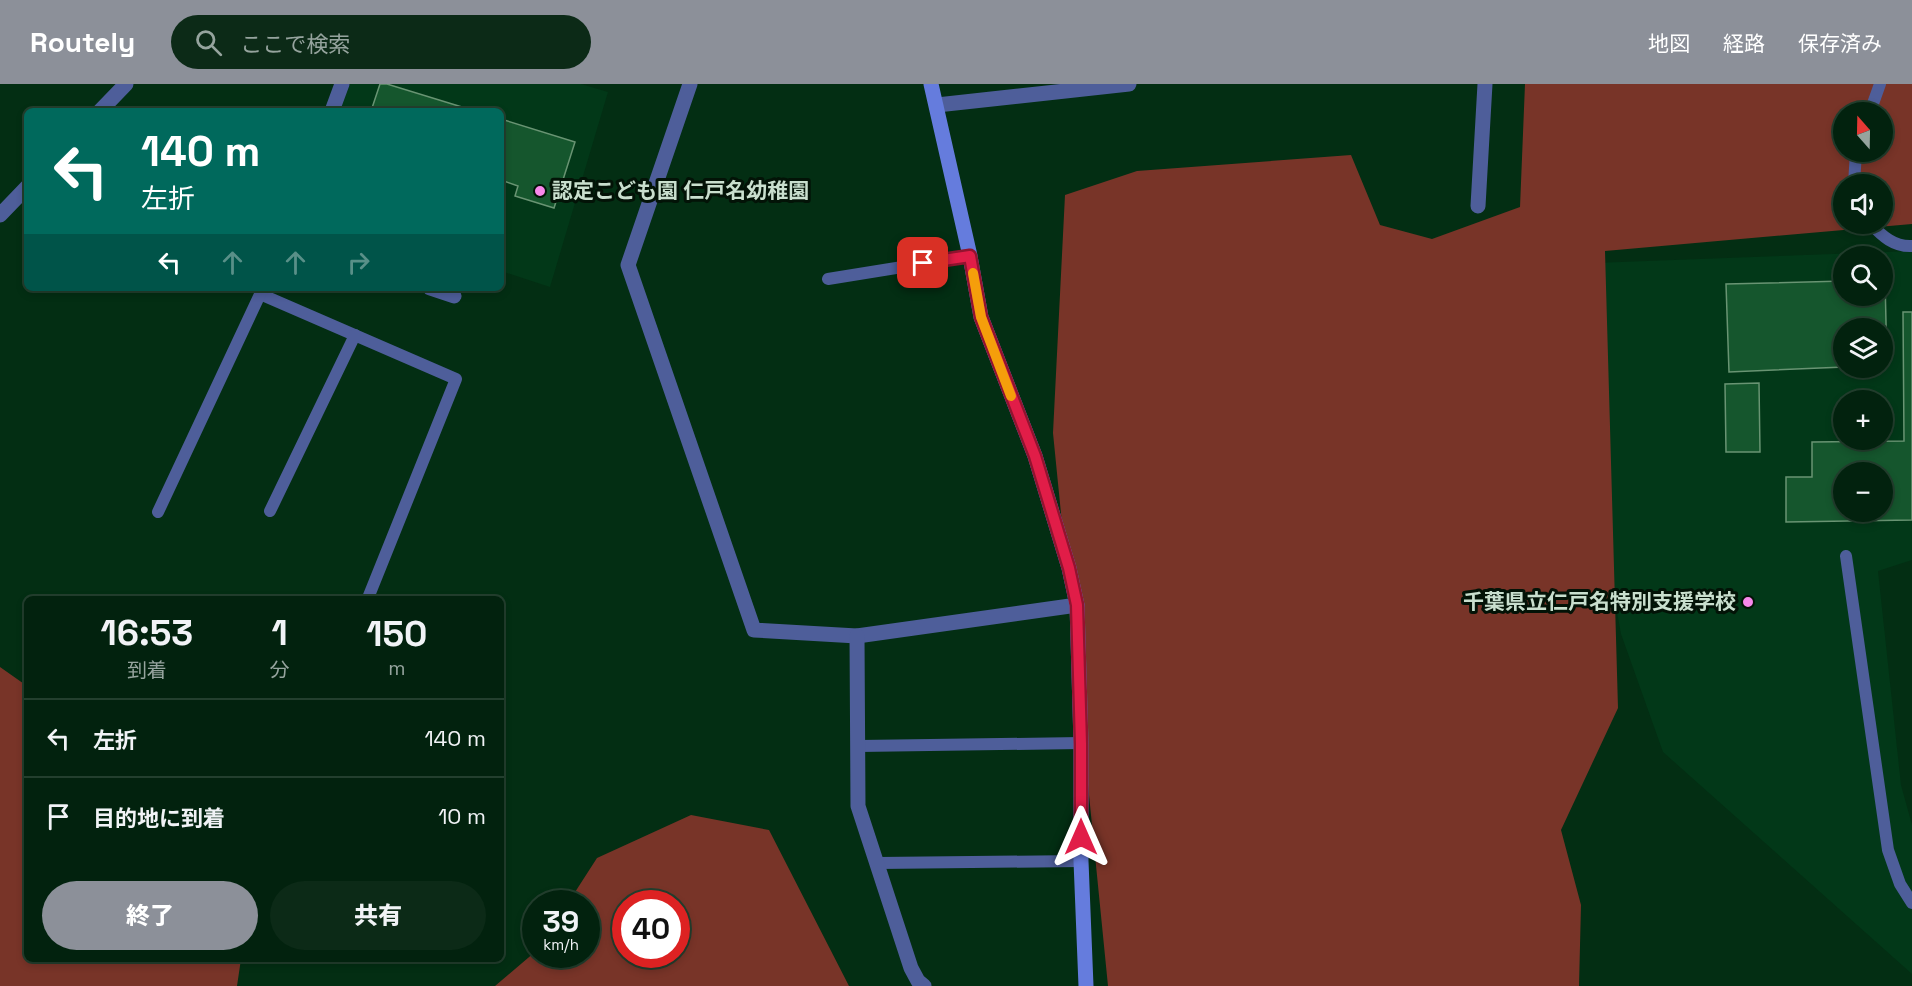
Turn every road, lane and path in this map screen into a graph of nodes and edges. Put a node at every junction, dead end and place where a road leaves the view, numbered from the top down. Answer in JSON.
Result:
{"nodes":[{"id":1,"x":126,"y":84,"type":"edge"},
{"id":2,"x":342,"y":84,"type":"edge"},
{"id":3,"x":690,"y":84,"type":"edge"},
{"id":4,"x":931,"y":84,"type":"edge"},
{"id":5,"x":1129,"y":84,"type":"edge"},
{"id":6,"x":1485,"y":84,"type":"edge"},
{"id":7,"x":1880,"y":84,"type":"edge"},
{"id":8,"x":1874,"y":102,"type":"edge"},
{"id":9,"x":937,"y":105,"type":"junction"},
{"id":10,"x":103,"y":108,"type":"edge"},
{"id":11,"x":333,"y":108,"type":"edge"},
{"id":12,"x":24,"y":190,"type":"edge"},
{"id":13,"x":1478,"y":206,"type":"dead end"},
{"id":14,"x":0,"y":215,"type":"edge"},
{"id":15,"x":1880,"y":234,"type":"edge"},
{"id":16,"x":1912,"y":246,"type":"edge"},
{"id":17,"x":970,"y":256,"type":"junction"},
{"id":18,"x":828,"y":279,"type":"dead end"},
{"id":19,"x":262,"y":291,"type":"edge"},
{"id":20,"x":439,"y":291,"type":"edge"},
{"id":21,"x":454,"y":296,"type":"dead end"},
{"id":22,"x":355,"y":335,"type":"junction"},
{"id":23,"x":158,"y":512,"type":"dead end"},
{"id":24,"x":270,"y":512,"type":"dead end"},
{"id":25,"x":1846,"y":556,"type":"dead end"},
{"id":26,"x":369,"y":596,"type":"edge"},
{"id":27,"x":1077,"y":605,"type":"junction"},
{"id":28,"x":857,"y":636,"type":"junction"},
{"id":29,"x":1081,"y":744,"type":"junction"},
{"id":30,"x":859,"y":746,"type":"junction"},
{"id":31,"x":1081,"y":861,"type":"junction"},
{"id":32,"x":878,"y":863,"type":"junction"},
{"id":33,"x":1912,"y":903,"type":"edge"},
{"id":34,"x":924,"y":986,"type":"edge"},
{"id":35,"x":1086,"y":986,"type":"edge"}],
"edges":[{"from":1,"to":10,"type":"street"},
{"from":2,"to":11,"type":"street"},
{"from":3,"to":28,"type":"street"},
{"from":4,"to":9,"type":"street"},
{"from":5,"to":9,"type":"street"},
{"from":6,"to":13,"type":"street"},
{"from":7,"to":8,"type":"lane"},
{"from":9,"to":17,"type":"street"},
{"from":12,"to":14,"type":"street"},
{"from":15,"to":16,"type":"lane"},
{"from":17,"to":18,"type":"lane"},
{"from":17,"to":27,"type":"street"},
{"from":19,"to":22,"type":"lane"},
{"from":19,"to":23,"type":"lane"},
{"from":20,"to":21,"type":"street"},
{"from":22,"to":24,"type":"lane"},
{"from":22,"to":26,"type":"lane"},
{"from":25,"to":33,"type":"lane"},
{"from":27,"to":28,"type":"street"},
{"from":27,"to":29,"type":"street"},
{"from":28,"to":30,"type":"street"},
{"from":29,"to":30,"type":"lane"},
{"from":29,"to":31,"type":"street"},
{"from":30,"to":32,"type":"street"},
{"from":31,"to":32,"type":"lane"},
{"from":31,"to":35,"type":"street"},
{"from":32,"to":34,"type":"street"}]}
